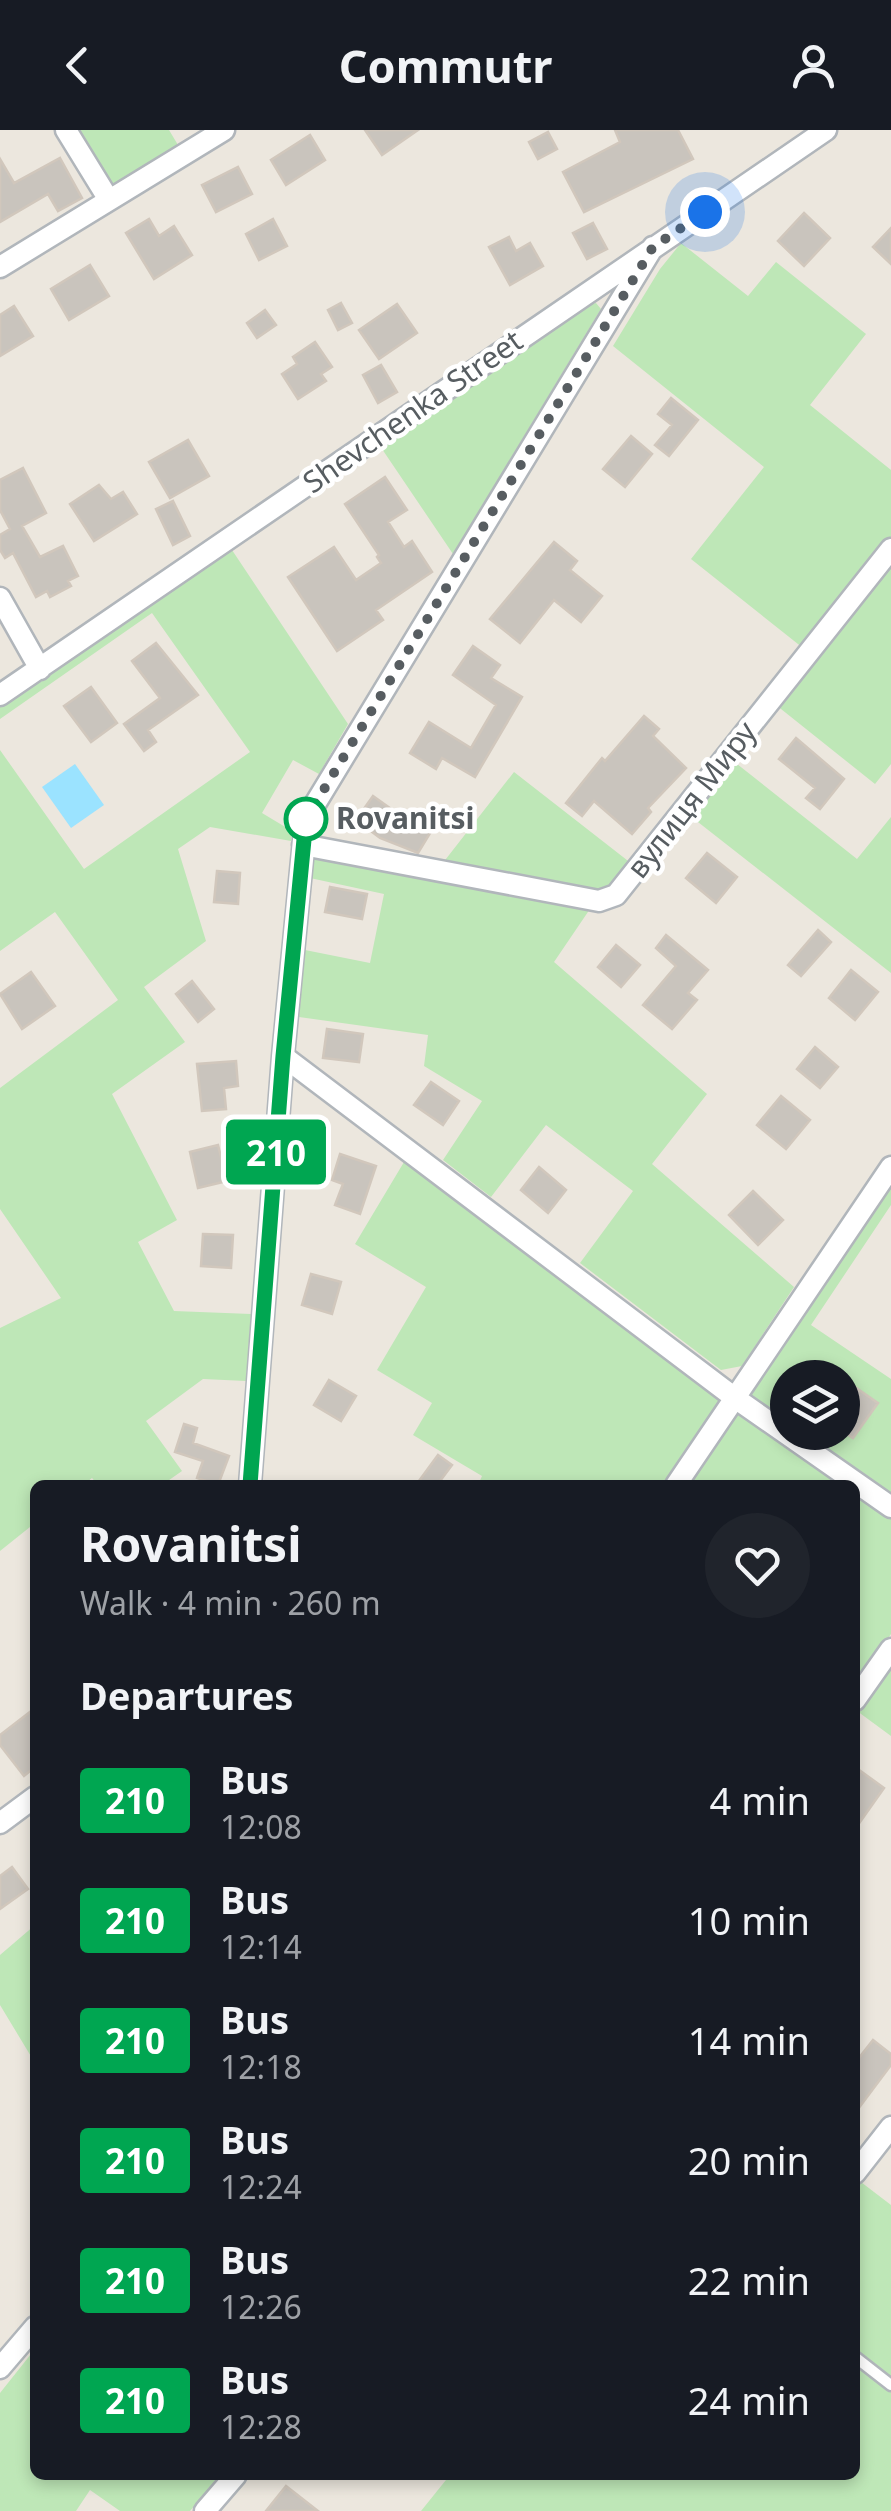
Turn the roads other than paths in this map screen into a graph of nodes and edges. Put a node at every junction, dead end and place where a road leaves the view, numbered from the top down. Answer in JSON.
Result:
{"nodes":[{"id":1,"x":66,"y":130,"type":"edge"},
{"id":2,"x":224,"y":130,"type":"edge"},
{"id":3,"x":826,"y":130,"type":"edge"},
{"id":4,"x":109,"y":200,"type":"junction"},
{"id":5,"x":653,"y":247,"type":"junction"},
{"id":6,"x":0,"y":267,"type":"edge"},
{"id":7,"x":891,"y":549,"type":"edge"},
{"id":8,"x":0,"y":598,"type":"edge"},
{"id":9,"x":40,"y":668,"type":"junction"},
{"id":10,"x":0,"y":695,"type":"edge"},
{"id":11,"x":303,"y":845,"type":"junction"},
{"id":12,"x":283,"y":1056,"type":"junction"},
{"id":13,"x":891,"y":1167,"type":"edge"},
{"id":14,"x":735,"y":1398,"type":"junction"},
{"id":15,"x":250,"y":1480,"type":"edge"},
{"id":16,"x":679,"y":1480,"type":"edge"},
{"id":17,"x":852,"y":1480,"type":"edge"},
{"id":18,"x":860,"y":1485,"type":"edge"},
{"id":19,"x":891,"y":1507,"type":"edge"},
{"id":20,"x":891,"y":1648,"type":"edge"},
{"id":21,"x":860,"y":1693,"type":"edge"},
{"id":22,"x":30,"y":1801,"type":"edge"},
{"id":23,"x":0,"y":1823,"type":"edge"},
{"id":24,"x":891,"y":2127,"type":"edge"},
{"id":25,"x":860,"y":2167,"type":"edge"},
{"id":26,"x":30,"y":2332,"type":"edge"},
{"id":27,"x":860,"y":2360,"type":"edge"},
{"id":28,"x":0,"y":2368,"type":"edge"},
{"id":29,"x":891,"y":2385,"type":"edge"},
{"id":30,"x":232,"y":2480,"type":"edge"},
{"id":31,"x":205,"y":2511,"type":"edge"}],
"edges":[{"from":1,"to":4,"type":"street"},
{"from":2,"to":4,"type":"street"},
{"from":3,"to":5,"type":"street","name":"Shevchenka Street"},
{"from":4,"to":6,"type":"street"},
{"from":5,"to":9,"type":"street","name":"Shevchenka Street"},
{"from":5,"to":11,"type":"street"},
{"from":7,"to":11,"type":"street","name":"вулиця Миру"},
{"from":8,"to":9,"type":"street"},
{"from":9,"to":10,"type":"street","name":"Shevchenka Street"},
{"from":11,"to":12,"type":"street"},
{"from":12,"to":14,"type":"street"},
{"from":12,"to":15,"type":"street"},
{"from":13,"to":14,"type":"street"},
{"from":14,"to":16,"type":"street"},
{"from":14,"to":17,"type":"street"},
{"from":18,"to":19,"type":"street"},
{"from":20,"to":21,"type":"street"},
{"from":22,"to":23,"type":"street"},
{"from":24,"to":25,"type":"street"},
{"from":26,"to":28,"type":"street"},
{"from":27,"to":29,"type":"lane"},
{"from":30,"to":31,"type":"street"}]}
